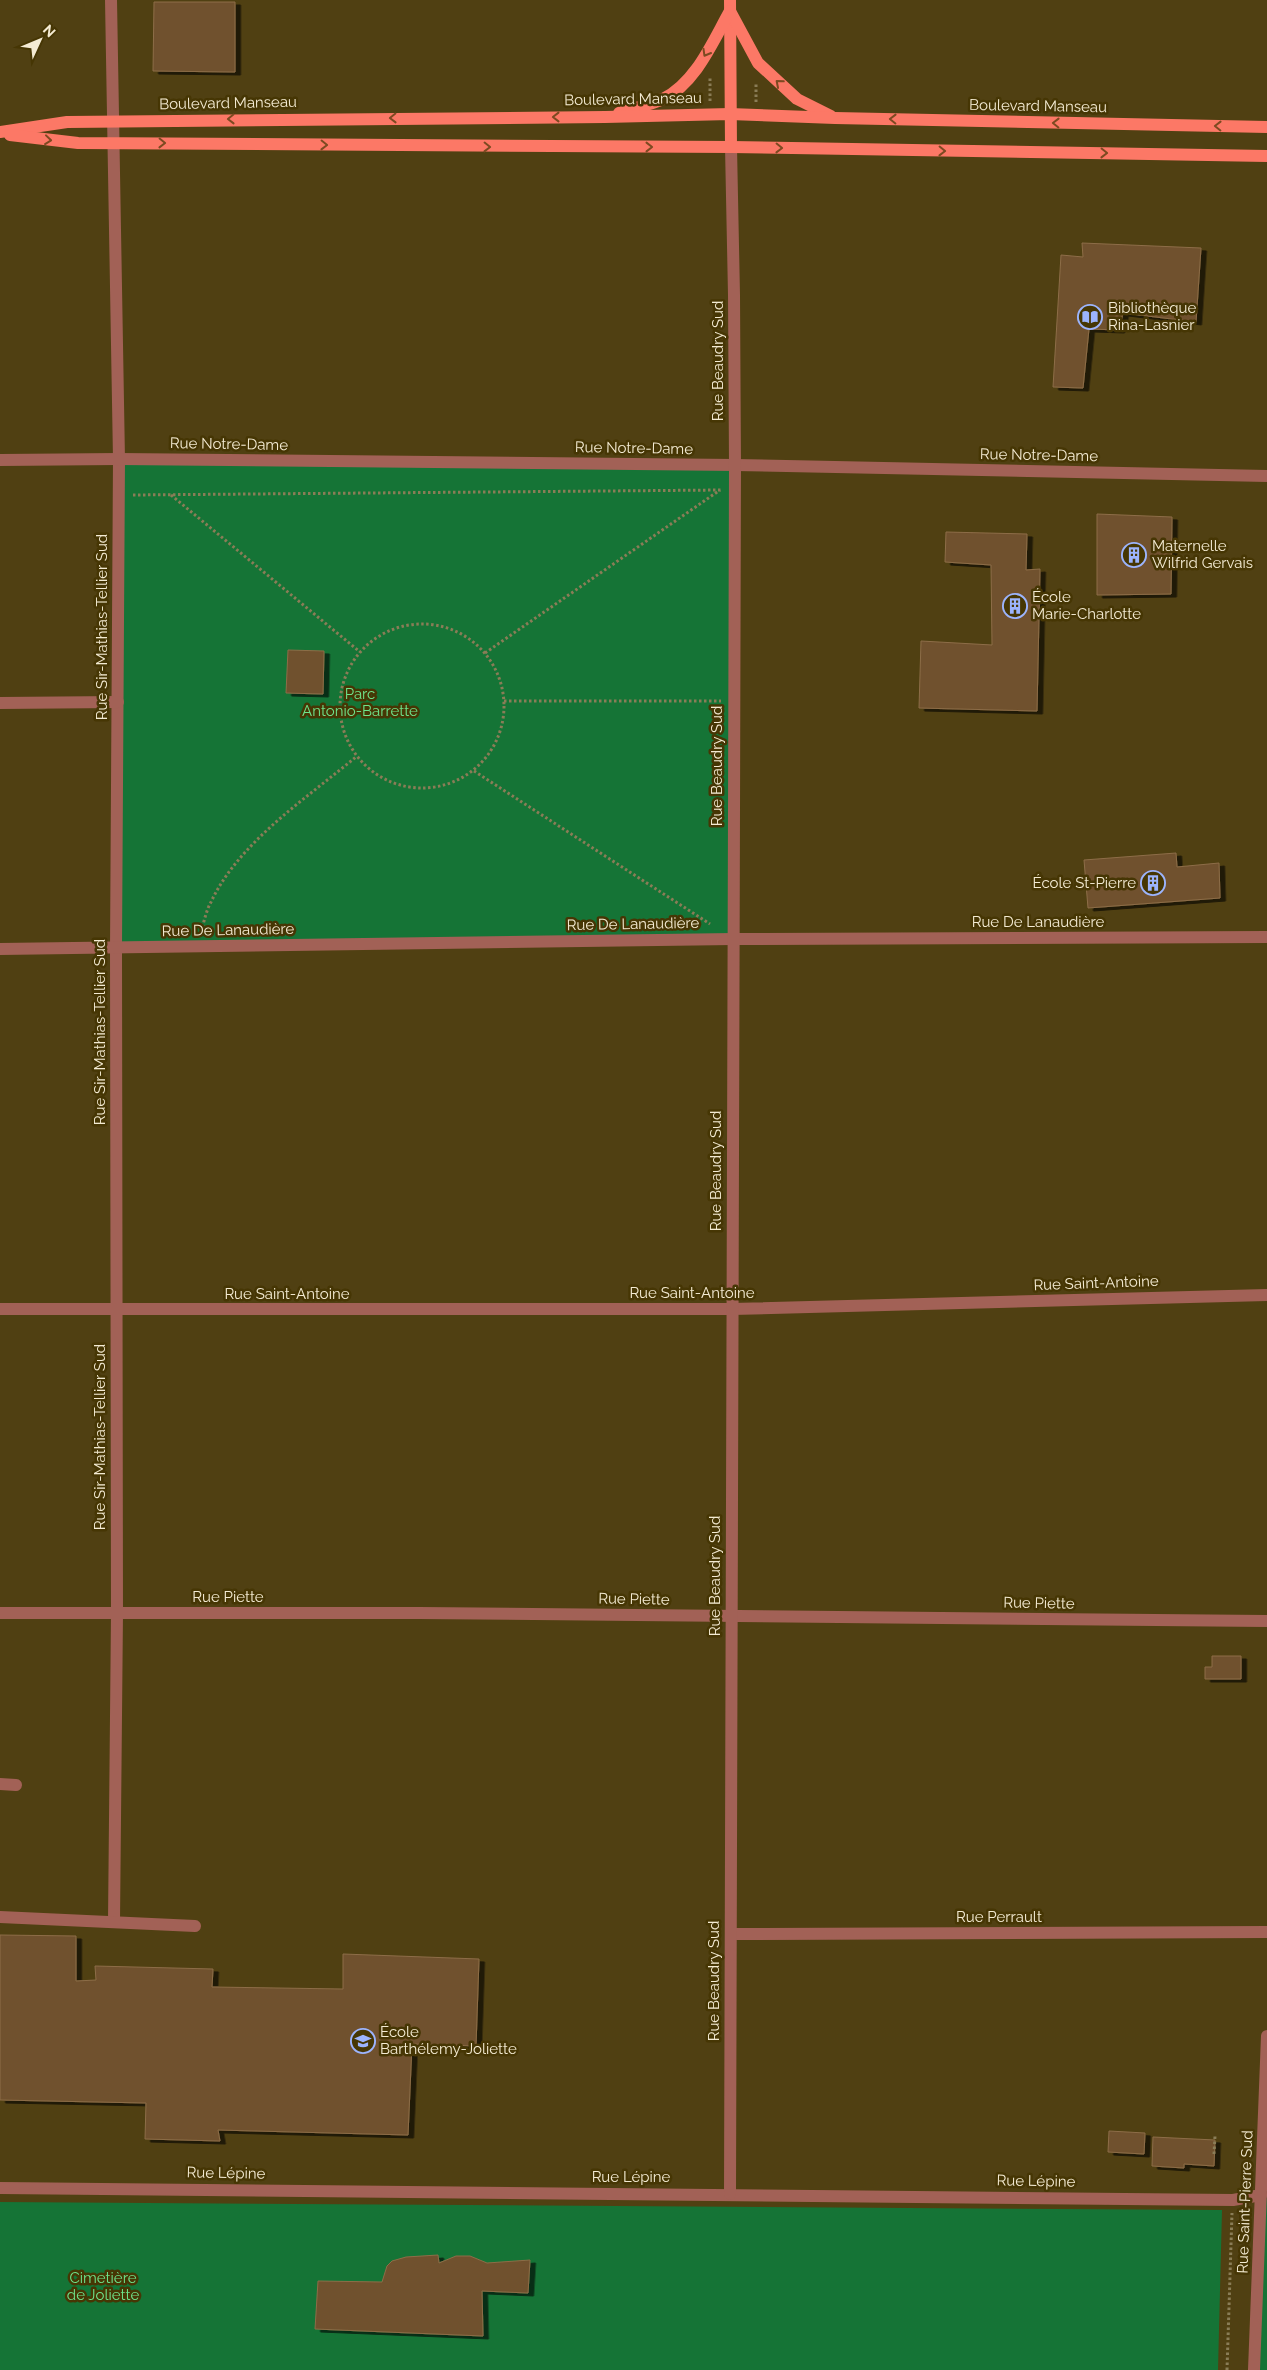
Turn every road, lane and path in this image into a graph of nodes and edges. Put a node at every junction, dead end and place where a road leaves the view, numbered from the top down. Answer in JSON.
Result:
{"nodes":[{"id":1,"x":111,"y":0,"type":"edge"},
{"id":2,"x":730,"y":6,"type":"edge"},
{"id":3,"x":710,"y":71,"type":"dead end"},
{"id":4,"x":707,"y":104,"type":"dead end"},
{"id":5,"x":730,"y":114,"type":"junction"},
{"id":6,"x":605,"y":117,"type":"junction"},
{"id":7,"x":835,"y":118,"type":"junction"},
{"id":8,"x":112,"y":121,"type":"junction"},
{"id":9,"x":1267,"y":127,"type":"edge"},
{"id":10,"x":0,"y":133,"type":"edge"},
{"id":11,"x":113,"y":143,"type":"junction"},
{"id":12,"x":731,"y":147,"type":"junction"},
{"id":13,"x":1267,"y":156,"type":"edge"},
{"id":14,"x":119,"y":459,"type":"junction"},
{"id":15,"x":0,"y":460,"type":"edge"},
{"id":16,"x":735,"y":465,"type":"junction"},
{"id":17,"x":1267,"y":476,"type":"edge"},
{"id":18,"x":721,"y":490,"type":"junction"},
{"id":19,"x":735,"y":490,"type":"junction"},
{"id":20,"x":170,"y":494,"type":"junction"},
{"id":21,"x":119,"y":495,"type":"junction"},
{"id":22,"x":360,"y":652,"type":"junction"},
{"id":23,"x":484,"y":653,"type":"junction"},
{"id":24,"x":504,"y":701,"type":"junction"},
{"id":25,"x":734,"y":701,"type":"junction"},
{"id":26,"x":118,"y":702,"type":"junction"},
{"id":27,"x":0,"y":703,"type":"edge"},
{"id":28,"x":357,"y":756,"type":"junction"},
{"id":29,"x":474,"y":770,"type":"junction"},
{"id":30,"x":1267,"y":937,"type":"edge"},
{"id":31,"x":733,"y":939,"type":"junction"},
{"id":32,"x":197,"y":947,"type":"junction"},
{"id":33,"x":116,"y":948,"type":"junction"},
{"id":34,"x":0,"y":949,"type":"edge"},
{"id":35,"x":1267,"y":1295,"type":"edge"},
{"id":36,"x":732,"y":1309,"type":"junction"},
{"id":37,"x":0,"y":1310,"type":"edge"},
{"id":38,"x":116,"y":1310,"type":"junction"},
{"id":39,"x":0,"y":1613,"type":"edge"},
{"id":40,"x":117,"y":1613,"type":"junction"},
{"id":41,"x":731,"y":1616,"type":"junction"},
{"id":42,"x":1267,"y":1621,"type":"edge"},
{"id":43,"x":0,"y":1784,"type":"edge"},
{"id":44,"x":16,"y":1785,"type":"dead end"},
{"id":45,"x":0,"y":1917,"type":"edge"},
{"id":46,"x":114,"y":1922,"type":"junction"},
{"id":47,"x":195,"y":1926,"type":"dead end"},
{"id":48,"x":1267,"y":1932,"type":"edge"},
{"id":49,"x":731,"y":1934,"type":"junction"},
{"id":50,"x":1267,"y":2036,"type":"edge"},
{"id":51,"x":1215,"y":2136,"type":"dead end"},
{"id":52,"x":1214,"y":2154,"type":"dead end"},
{"id":53,"x":0,"y":2188,"type":"edge"},
{"id":54,"x":1264,"y":2192,"type":"edge"},
{"id":55,"x":730,"y":2194,"type":"junction"},
{"id":56,"x":1233,"y":2200,"type":"junction"},
{"id":57,"x":1227,"y":2370,"type":"edge"},
{"id":58,"x":1254,"y":2370,"type":"edge"}],
"edges":[{"from":1,"to":8,"type":"street","name":"Rue Sir-Mathias-Tellier Sud"},
{"from":2,"to":5,"type":"main road"},
{"from":2,"to":6,"type":"main road","one_way":true},
{"from":7,"to":2,"type":"main road","one_way":true},
{"from":3,"to":4,"type":"path"},
{"from":5,"to":6,"type":"main road","name":"Boulevard Manseau"},
{"from":5,"to":7,"type":"main road","name":"Boulevard Manseau"},
{"from":5,"to":12,"type":"main road"},
{"from":6,"to":8,"type":"main road","name":"Boulevard Manseau","one_way":true},
{"from":9,"to":7,"type":"main road","name":"Boulevard Manseau","one_way":true},
{"from":8,"to":10,"type":"main road","name":"Boulevard Manseau"},
{"from":8,"to":11,"type":"street","name":"Rue Sir-Mathias-Tellier Sud"},
{"from":10,"to":11,"type":"main road","name":"Boulevard Manseau","one_way":true},
{"from":11,"to":12,"type":"main road","name":"Boulevard Manseau","one_way":true},
{"from":11,"to":14,"type":"street","name":"Rue Sir-Mathias-Tellier Sud"},
{"from":12,"to":13,"type":"main road","name":"Boulevard Manseau","one_way":true},
{"from":12,"to":16,"type":"street","name":"Rue Beaudry Sud"},
{"from":14,"to":15,"type":"street","name":"Rue Notre-Dame"},
{"from":14,"to":16,"type":"street","name":"Rue Notre-Dame"},
{"from":14,"to":21,"type":"street","name":"Rue Sir-Mathias-Tellier Sud"},
{"from":16,"to":17,"type":"street","name":"Rue Notre-Dame"},
{"from":16,"to":19,"type":"street","name":"Rue Beaudry Sud"},
{"from":18,"to":19,"type":"path"},
{"from":18,"to":20,"type":"path"},
{"from":18,"to":23,"type":"path"},
{"from":19,"to":25,"type":"street","name":"Rue Beaudry Sud"},
{"from":20,"to":21,"type":"path"},
{"from":20,"to":22,"type":"path"},
{"from":21,"to":26,"type":"street","name":"Rue Sir-Mathias-Tellier Sud"},
{"from":22,"to":23,"type":"path"},
{"from":22,"to":28,"type":"path"},
{"from":23,"to":24,"type":"path"},
{"from":24,"to":25,"type":"path"},
{"from":24,"to":29,"type":"path"},
{"from":25,"to":31,"type":"street","name":"Rue Beaudry Sud"},
{"from":26,"to":27,"type":"street"},
{"from":26,"to":33,"type":"street","name":"Rue Sir-Mathias-Tellier Sud"},
{"from":28,"to":29,"type":"path"},
{"from":28,"to":32,"type":"path"},
{"from":29,"to":31,"type":"path"},
{"from":30,"to":31,"type":"street","name":"Rue De Lanaudière"},
{"from":31,"to":32,"type":"street","name":"Rue De Lanaudière"},
{"from":31,"to":36,"type":"street","name":"Rue Beaudry Sud"},
{"from":32,"to":33,"type":"street","name":"Rue De Lanaudière"},
{"from":33,"to":34,"type":"street","name":"Rue De Lanaudière"},
{"from":33,"to":38,"type":"street","name":"Rue Sir-Mathias-Tellier Sud"},
{"from":35,"to":36,"type":"street","name":"Rue Saint-Antoine"},
{"from":36,"to":38,"type":"street","name":"Rue Saint-Antoine"},
{"from":36,"to":41,"type":"street","name":"Rue Beaudry Sud"},
{"from":37,"to":38,"type":"street","name":"Rue Saint-Antoine"},
{"from":38,"to":40,"type":"street","name":"Rue Sir-Mathias-Tellier Sud"},
{"from":39,"to":40,"type":"street","name":"Rue Piette"},
{"from":40,"to":41,"type":"street","name":"Rue Piette"},
{"from":40,"to":46,"type":"street","name":"Rue Sir-Mathias-Tellier Sud"},
{"from":41,"to":42,"type":"street","name":"Rue Piette"},
{"from":41,"to":49,"type":"street","name":"Rue Beaudry Sud"},
{"from":43,"to":44,"type":"street"},
{"from":45,"to":46,"type":"street"},
{"from":46,"to":47,"type":"street"},
{"from":48,"to":49,"type":"street","name":"Rue Perrault"},
{"from":49,"to":55,"type":"street","name":"Rue Beaudry Sud"},
{"from":50,"to":54,"type":"street","name":"Rue Saint-Pierre Sud"},
{"from":51,"to":52,"type":"path"},
{"from":53,"to":55,"type":"street","name":"Rue Lépine"},
{"from":54,"to":56,"type":"street","name":"Rue Lépine"},
{"from":54,"to":58,"type":"street","name":"Rue Saint-Pierre Sud"},
{"from":55,"to":56,"type":"street","name":"Rue Lépine"},
{"from":56,"to":57,"type":"path","name":"Rue Saint-Pierre Sud"}]}
